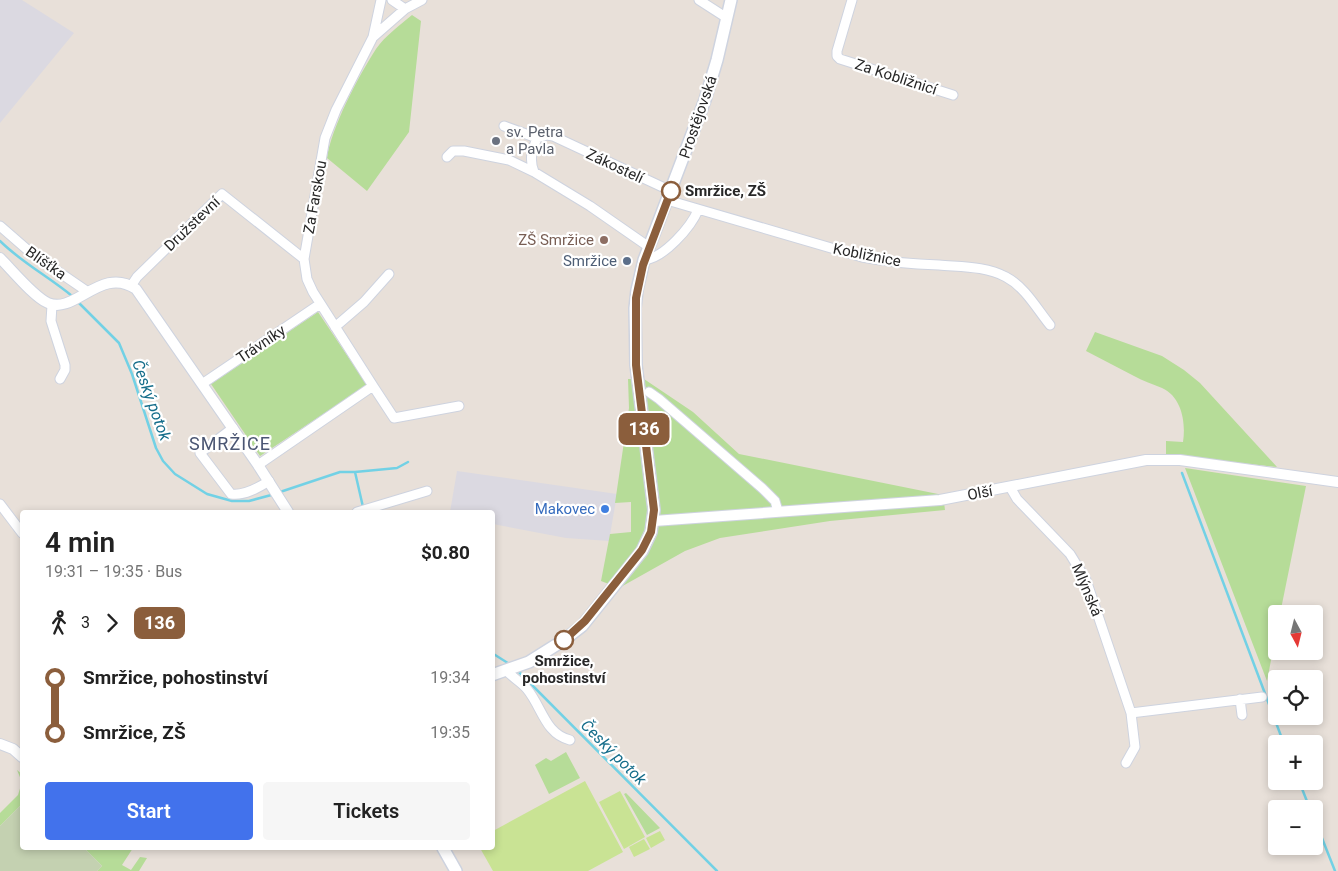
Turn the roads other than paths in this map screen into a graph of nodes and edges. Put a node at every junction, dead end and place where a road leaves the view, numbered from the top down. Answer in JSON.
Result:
{"nodes":[{"id":1,"x":381,"y":0,"type":"edge"},
{"id":2,"x":392,"y":0,"type":"edge"},
{"id":3,"x":422,"y":0,"type":"edge"},
{"id":4,"x":699,"y":0,"type":"edge"},
{"id":5,"x":731,"y":0,"type":"edge"},
{"id":6,"x":852,"y":0,"type":"edge"},
{"id":7,"x":405,"y":9,"type":"junction"},
{"id":8,"x":727,"y":18,"type":"junction"},
{"id":9,"x":373,"y":37,"type":"junction"},
{"id":10,"x":953,"y":95,"type":"dead end"},
{"id":11,"x":504,"y":126,"type":"dead end"},
{"id":12,"x":537,"y":138,"type":"junction"},
{"id":13,"x":447,"y":157,"type":"dead end"},
{"id":14,"x":534,"y":172,"type":"junction"},
{"id":15,"x":669,"y":196,"type":"junction"},
{"id":16,"x":698,"y":210,"type":"junction"},
{"id":17,"x":0,"y":226,"type":"edge"},
{"id":18,"x":649,"y":247,"type":"junction"},
{"id":19,"x":0,"y":258,"type":"edge"},
{"id":20,"x":304,"y":259,"type":"junction"},
{"id":21,"x":644,"y":260,"type":"junction"},
{"id":22,"x":389,"y":274,"type":"dead end"},
{"id":23,"x":131,"y":286,"type":"junction"},
{"id":24,"x":84,"y":294,"type":"junction"},
{"id":25,"x":320,"y":304,"type":"junction"},
{"id":26,"x":52,"y":305,"type":"junction"},
{"id":27,"x":1050,"y":325,"type":"dead end"},
{"id":28,"x":335,"y":327,"type":"junction"},
{"id":29,"x":60,"y":380,"type":"dead end"},
{"id":30,"x":202,"y":384,"type":"junction"},
{"id":31,"x":373,"y":386,"type":"junction"},
{"id":32,"x":649,"y":392,"type":"dead end"},
{"id":33,"x":459,"y":406,"type":"dead end"},
{"id":34,"x":233,"y":428,"type":"junction"},
{"id":35,"x":258,"y":465,"type":"junction"},
{"id":36,"x":1338,"y":482,"type":"edge"},
{"id":37,"x":270,"y":483,"type":"junction"},
{"id":38,"x":1010,"y":487,"type":"junction"},
{"id":39,"x":427,"y":491,"type":"dead end"},
{"id":40,"x":0,"y":504,"type":"edge"},
{"id":41,"x":287,"y":510,"type":"edge"},
{"id":42,"x":364,"y":510,"type":"edge"},
{"id":43,"x":778,"y":511,"type":"junction"},
{"id":44,"x":654,"y":521,"type":"junction"},
{"id":45,"x":20,"y":530,"type":"edge"},
{"id":46,"x":508,"y":670,"type":"junction"},
{"id":47,"x":495,"y":674,"type":"edge"},
{"id":48,"x":1262,"y":697,"type":"dead end"},
{"id":49,"x":1240,"y":700,"type":"junction"},
{"id":50,"x":1131,"y":713,"type":"junction"},
{"id":51,"x":1242,"y":715,"type":"dead end"},
{"id":52,"x":570,"y":740,"type":"dead end"},
{"id":53,"x":0,"y":744,"type":"edge"},
{"id":54,"x":20,"y":755,"type":"edge"},
{"id":55,"x":1126,"y":762,"type":"dead end"},
{"id":56,"x":443,"y":850,"type":"edge"},
{"id":57,"x":456,"y":871,"type":"edge"}],
"edges":[{"from":1,"to":9,"type":"street"},
{"from":2,"to":7,"type":"street"},
{"from":3,"to":7,"type":"street","name":"Za Farskou"},
{"from":4,"to":8,"type":"street"},
{"from":5,"to":8,"type":"main road","name":"Prostějovská"},
{"from":6,"to":10,"type":"street","name":"Za Kobližnicí"},
{"from":7,"to":9,"type":"street","name":"Za Farskou"},
{"from":8,"to":15,"type":"main road","name":"Prostějovská"},
{"from":9,"to":20,"type":"street","name":"Za Farskou"},
{"from":11,"to":12,"type":"street","name":"Zákostelí"},
{"from":12,"to":14,"type":"street"},
{"from":12,"to":15,"type":"street","name":"Zákostelí"},
{"from":13,"to":14,"type":"street"},
{"from":14,"to":18,"type":"street"},
{"from":15,"to":16,"type":"street","name":"Kobližnice"},
{"from":15,"to":18,"type":"main road","name":"Prostějovská"},
{"from":16,"to":21,"type":"street"},
{"from":16,"to":27,"type":"street","name":"Kobližnice"},
{"from":17,"to":24,"type":"street","name":"Blíšťka"},
{"from":18,"to":21,"type":"main road","name":"Prostějovská"},
{"from":19,"to":26,"type":"street","name":"Blíšťka"},
{"from":20,"to":23,"type":"street","name":"Družstevní"},
{"from":20,"to":25,"type":"street","name":"Za Farskou"},
{"from":21,"to":44,"type":"main road","name":"Prostějovská"},
{"from":22,"to":28,"type":"street"},
{"from":23,"to":24,"type":"street","name":"Blíšťka"},
{"from":23,"to":30,"type":"street"},
{"from":24,"to":26,"type":"street","name":"Blíšťka"},
{"from":25,"to":28,"type":"street","name":"Za Farskou"},
{"from":25,"to":30,"type":"street","name":"Trávníky"},
{"from":26,"to":29,"type":"street"},
{"from":28,"to":31,"type":"street"},
{"from":30,"to":34,"type":"street"},
{"from":31,"to":33,"type":"street"},
{"from":31,"to":35,"type":"street"},
{"from":32,"to":43,"type":"street"},
{"from":34,"to":35,"type":"street"},
{"from":34,"to":37,"type":"street"},
{"from":35,"to":37,"type":"street"},
{"from":36,"to":38,"type":"street","name":"Olší"},
{"from":37,"to":41,"type":"street"},
{"from":38,"to":43,"type":"street","name":"Olší"},
{"from":38,"to":50,"type":"street","name":"Mlýnská"},
{"from":39,"to":42,"type":"street"},
{"from":40,"to":45,"type":"street"},
{"from":43,"to":44,"type":"street","name":"Olší"},
{"from":44,"to":46,"type":"main road"},
{"from":46,"to":47,"type":"main road"},
{"from":46,"to":52,"type":"street"},
{"from":48,"to":49,"type":"street"},
{"from":49,"to":50,"type":"street"},
{"from":49,"to":51,"type":"street"},
{"from":50,"to":55,"type":"street","name":"Mlýnská"},
{"from":53,"to":54,"type":"street"},
{"from":56,"to":57,"type":"main road"}]}
